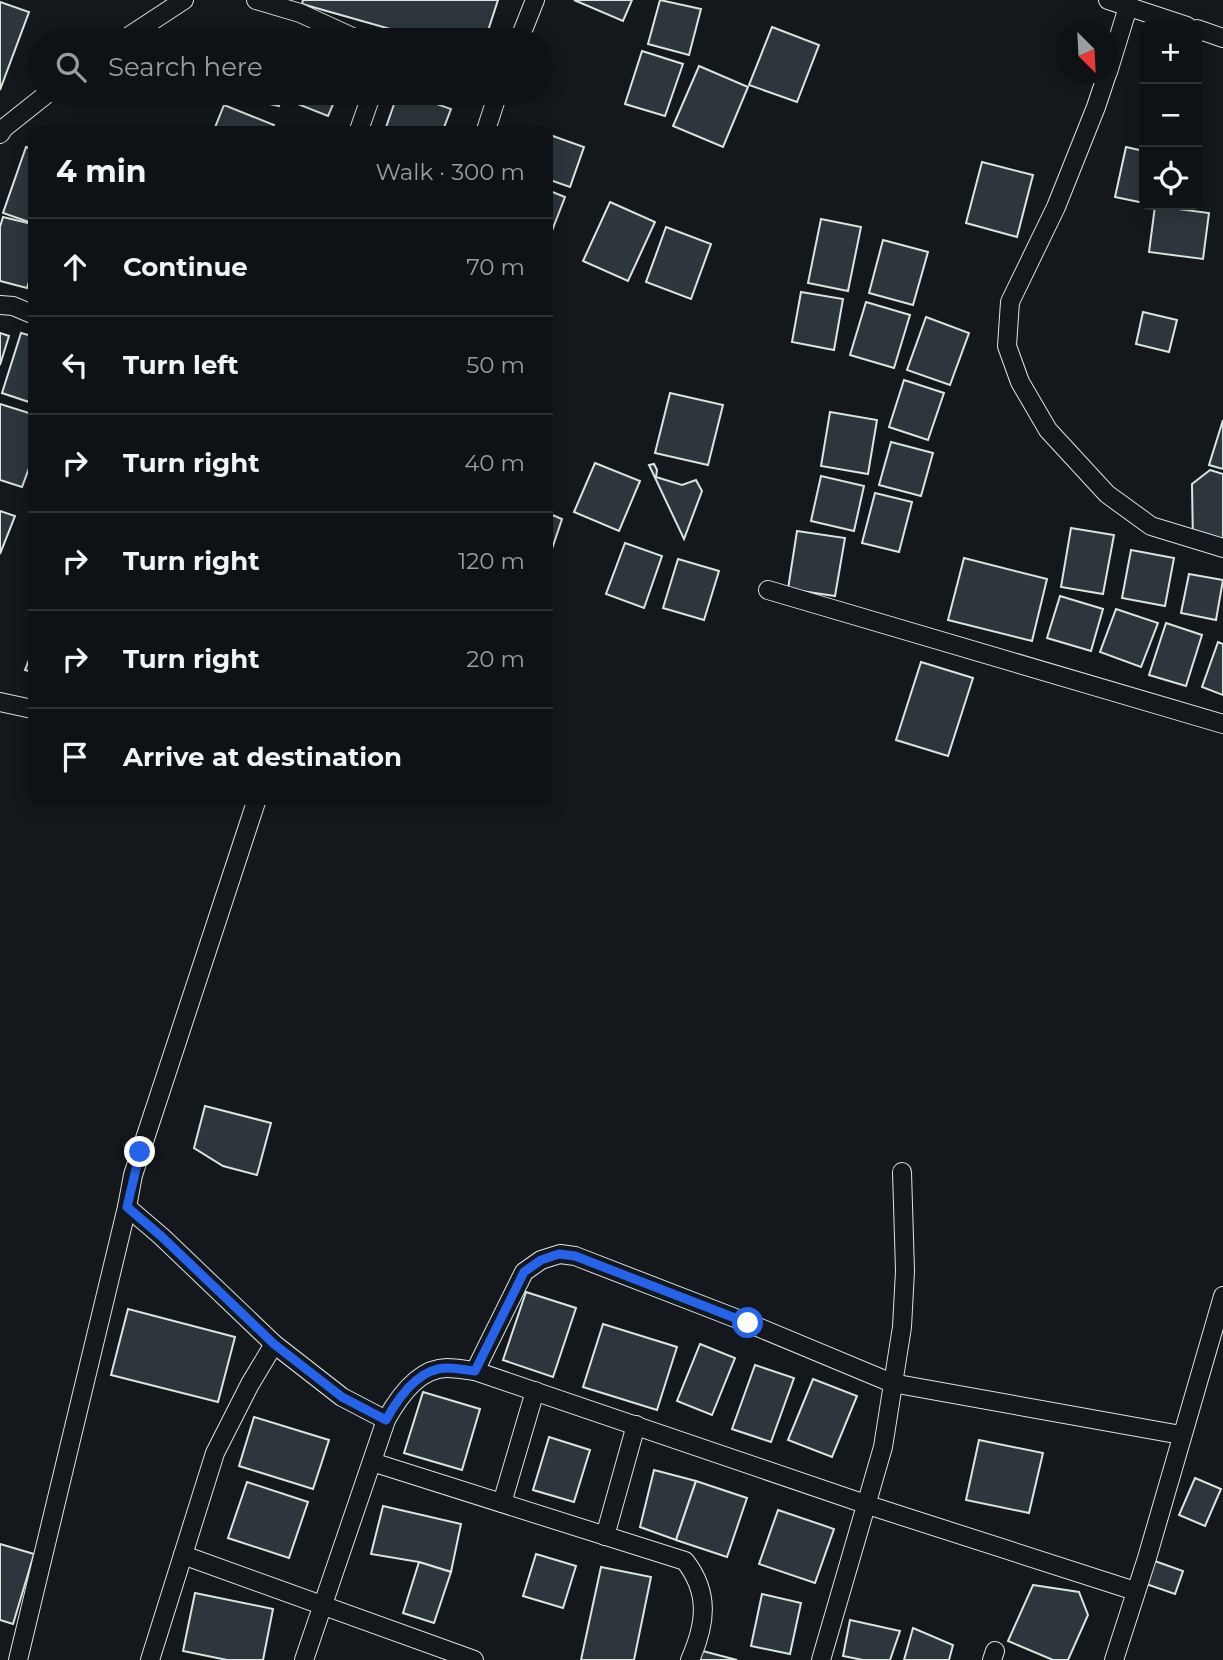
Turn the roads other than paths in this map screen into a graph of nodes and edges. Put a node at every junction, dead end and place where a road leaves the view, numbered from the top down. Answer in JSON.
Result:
{"nodes":[{"id":1,"x":184,"y":0,"type":"edge"},
{"id":2,"x":256,"y":0,"type":"edge"},
{"id":3,"x":535,"y":0,"type":"edge"},
{"id":4,"x":1108,"y":0,"type":"edge"},
{"id":5,"x":1128,"y":7,"type":"junction"},
{"id":6,"x":1171,"y":21,"type":"edge"},
{"id":7,"x":141,"y":28,"type":"edge"},
{"id":8,"x":333,"y":28,"type":"edge"},
{"id":9,"x":524,"y":28,"type":"edge"},
{"id":10,"x":1202,"y":31,"type":"edge"},
{"id":11,"x":1118,"y":38,"type":"edge"},
{"id":12,"x":1223,"y":38,"type":"edge"},
{"id":13,"x":1103,"y":84,"type":"edge"},
{"id":14,"x":33,"y":105,"type":"edge"},
{"id":15,"x":368,"y":105,"type":"edge"},
{"id":16,"x":492,"y":105,"type":"edge"},
{"id":17,"x":360,"y":126,"type":"edge"},
{"id":18,"x":487,"y":126,"type":"edge"},
{"id":19,"x":0,"y":134,"type":"edge"},
{"id":20,"x":0,"y":304,"type":"edge"},
{"id":21,"x":28,"y":312,"type":"edge"},
{"id":22,"x":1223,"y":548,"type":"edge"},
{"id":23,"x":768,"y":590,"type":"dead end"},
{"id":24,"x":0,"y":702,"type":"edge"},
{"id":25,"x":28,"y":708,"type":"edge"},
{"id":26,"x":1223,"y":724,"type":"edge"},
{"id":27,"x":255,"y":805,"type":"edge"},
{"id":28,"x":902,"y":1172,"type":"dead end"},
{"id":29,"x":127,"y":1207,"type":"junction"},
{"id":30,"x":1223,"y":1296,"type":"edge"},
{"id":31,"x":274,"y":1344,"type":"junction"},
{"id":32,"x":475,"y":1371,"type":"junction"},
{"id":33,"x":892,"y":1383,"type":"junction"},
{"id":34,"x":536,"y":1391,"type":"junction"},
{"id":35,"x":386,"y":1420,"type":"junction"},
{"id":36,"x":636,"y":1426,"type":"junction"},
{"id":37,"x":1181,"y":1435,"type":"junction"},
{"id":38,"x":372,"y":1462,"type":"junction"},
{"id":39,"x":502,"y":1503,"type":"junction"},
{"id":40,"x":868,"y":1505,"type":"junction"},
{"id":41,"x":605,"y":1536,"type":"junction"},
{"id":42,"x":183,"y":1555,"type":"junction"},
{"id":43,"x":1135,"y":1591,"type":"junction"},
{"id":44,"x":323,"y":1605,"type":"junction"},
{"id":45,"x":18,"y":1660,"type":"edge"},
{"id":46,"x":150,"y":1660,"type":"edge"},
{"id":47,"x":304,"y":1660,"type":"edge"},
{"id":48,"x":474,"y":1660,"type":"edge"},
{"id":49,"x":690,"y":1660,"type":"edge"},
{"id":50,"x":821,"y":1660,"type":"edge"},
{"id":51,"x":1114,"y":1660,"type":"edge"}],
"edges":[{"from":1,"to":7,"type":"street"},
{"from":2,"to":8,"type":"street"},
{"from":3,"to":9,"type":"street"},
{"from":4,"to":5,"type":"street"},
{"from":5,"to":6,"type":"street"},
{"from":5,"to":11,"type":"street"},
{"from":10,"to":12,"type":"street"},
{"from":13,"to":22,"type":"street"},
{"from":14,"to":19,"type":"street"},
{"from":15,"to":17,"type":"street"},
{"from":16,"to":18,"type":"street"},
{"from":20,"to":21,"type":"street"},
{"from":23,"to":26,"type":"street"},
{"from":24,"to":25,"type":"street"},
{"from":27,"to":29,"type":"street"},
{"from":28,"to":33,"type":"street"},
{"from":29,"to":31,"type":"street"},
{"from":29,"to":45,"type":"street"},
{"from":30,"to":37,"type":"street"},
{"from":31,"to":35,"type":"street"},
{"from":31,"to":42,"type":"street"},
{"from":32,"to":33,"type":"street"},
{"from":32,"to":34,"type":"street"},
{"from":32,"to":35,"type":"street"},
{"from":33,"to":37,"type":"street"},
{"from":33,"to":40,"type":"street"},
{"from":34,"to":36,"type":"street"},
{"from":34,"to":39,"type":"street"},
{"from":35,"to":38,"type":"street"},
{"from":36,"to":40,"type":"street"},
{"from":36,"to":41,"type":"street"},
{"from":37,"to":43,"type":"street"},
{"from":38,"to":39,"type":"street"},
{"from":38,"to":44,"type":"street"},
{"from":39,"to":41,"type":"street"},
{"from":40,"to":43,"type":"street"},
{"from":40,"to":50,"type":"street"},
{"from":41,"to":49,"type":"street"},
{"from":42,"to":44,"type":"street"},
{"from":42,"to":46,"type":"street"},
{"from":43,"to":51,"type":"street"},
{"from":44,"to":47,"type":"street"},
{"from":44,"to":48,"type":"street"}]}
